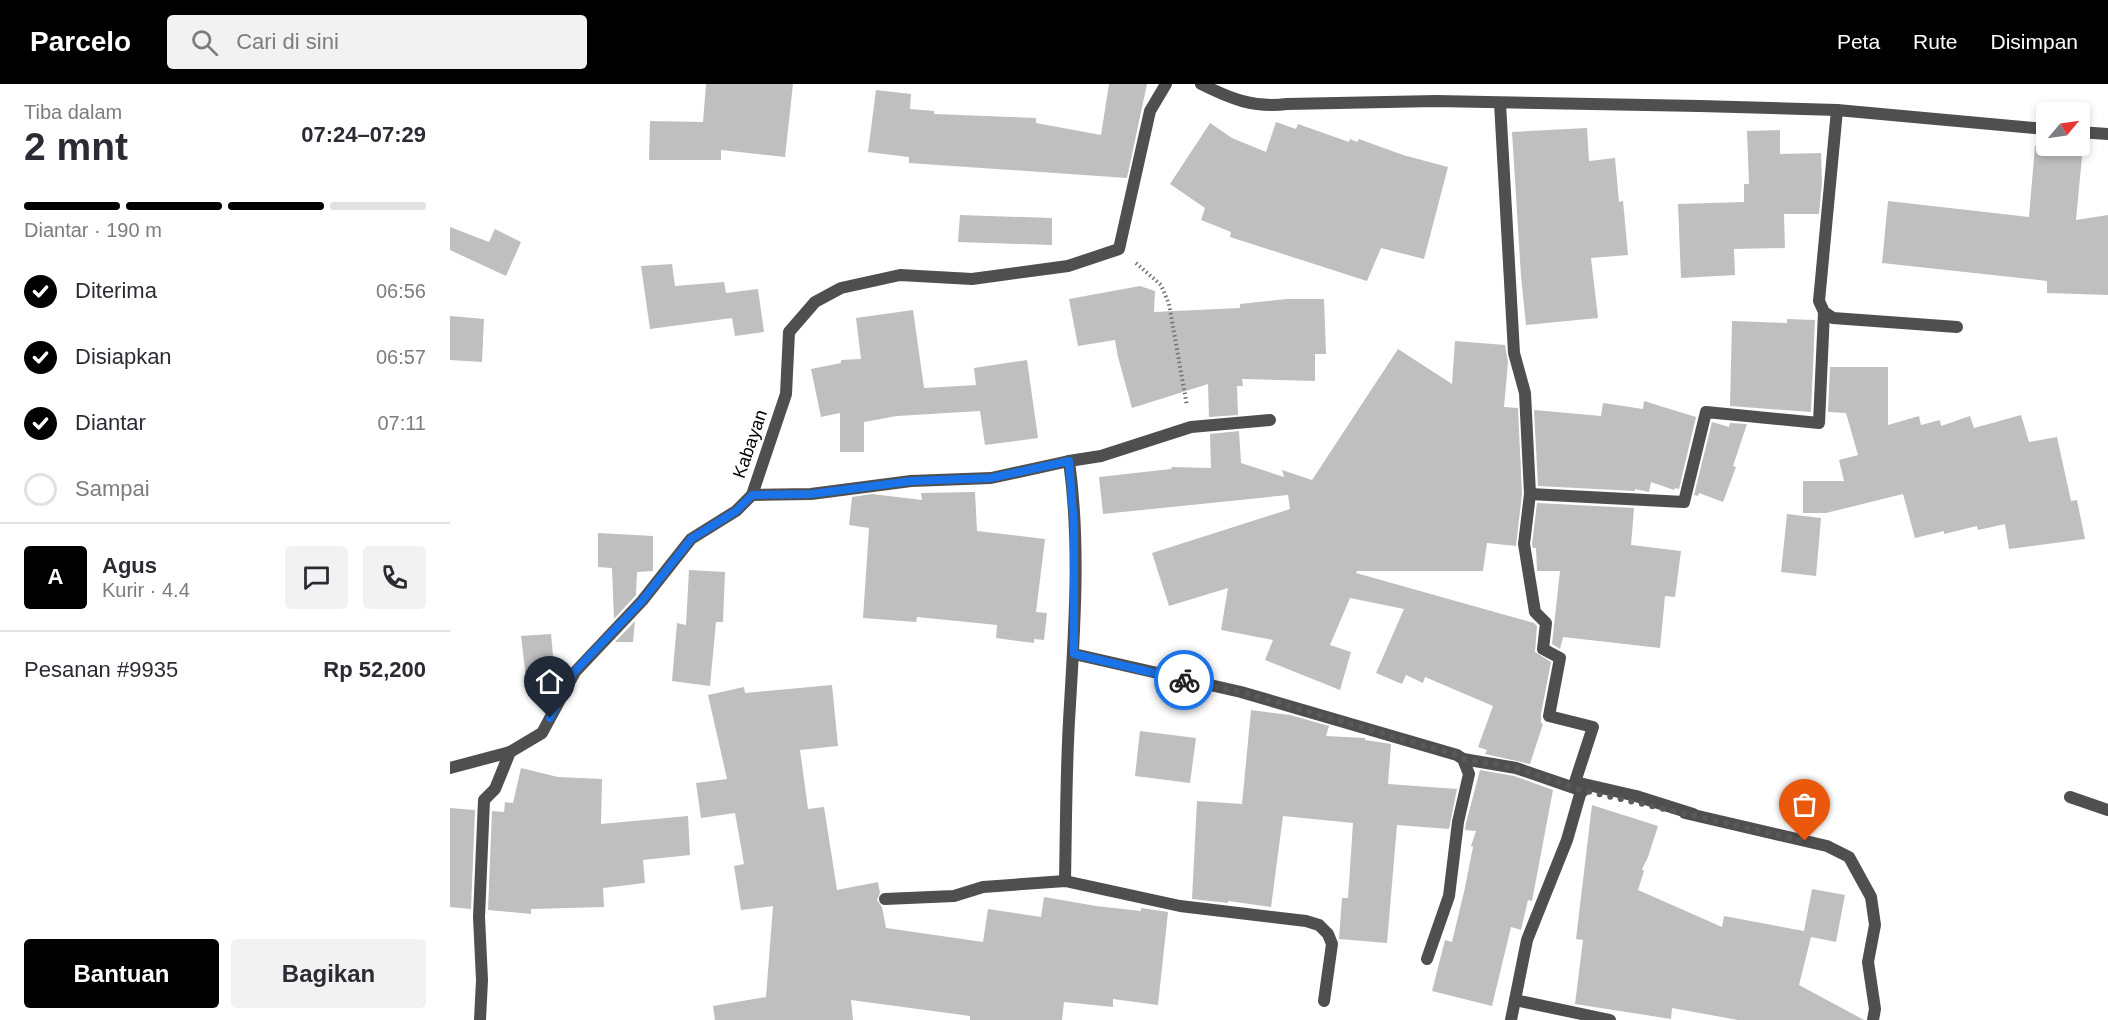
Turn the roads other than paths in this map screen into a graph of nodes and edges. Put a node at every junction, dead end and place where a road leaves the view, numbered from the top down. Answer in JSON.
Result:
{"nodes":[{"id":1,"x":1166,"y":84,"type":"edge"},
{"id":2,"x":1201,"y":84,"type":"edge"},
{"id":3,"x":1500,"y":103,"type":"junction"},
{"id":4,"x":1837,"y":110,"type":"junction"},
{"id":5,"x":2036,"y":128,"type":"edge"},
{"id":6,"x":2090,"y":133,"type":"edge"},
{"id":7,"x":2108,"y":134,"type":"edge"},
{"id":8,"x":1824,"y":312,"type":"junction"},
{"id":9,"x":1957,"y":327,"type":"dead end"},
{"id":10,"x":1270,"y":420,"type":"dead end"},
{"id":11,"x":1069,"y":461,"type":"junction"},
{"id":12,"x":1530,"y":494,"type":"junction"},
{"id":13,"x":752,"y":495,"type":"junction"},
{"id":14,"x":1074,"y":654,"type":"junction"},
{"id":15,"x":510,"y":752,"type":"junction"},
{"id":16,"x":1463,"y":759,"type":"junction"},
{"id":17,"x":450,"y":768,"type":"edge"},
{"id":18,"x":1581,"y":790,"type":"junction"},
{"id":19,"x":2070,"y":797,"type":"dead end"},
{"id":20,"x":2108,"y":810,"type":"edge"},
{"id":21,"x":1693,"y":814,"type":"junction"},
{"id":22,"x":1065,"y":881,"type":"junction"},
{"id":23,"x":885,"y":898,"type":"dead end"},
{"id":24,"x":1427,"y":959,"type":"dead end"},
{"id":25,"x":1515,"y":1000,"type":"junction"},
{"id":26,"x":1324,"y":1001,"type":"dead end"},
{"id":27,"x":480,"y":1020,"type":"edge"},
{"id":28,"x":1511,"y":1020,"type":"edge"},
{"id":29,"x":1610,"y":1020,"type":"edge"},
{"id":30,"x":1873,"y":1020,"type":"edge"}],
"edges":[{"from":1,"to":13,"type":"street","name":"Kabayan"},
{"from":2,"to":3,"type":"street"},
{"from":3,"to":4,"type":"street"},
{"from":3,"to":12,"type":"street"},
{"from":4,"to":5,"type":"street"},
{"from":4,"to":8,"type":"street"},
{"from":6,"to":7,"type":"street"},
{"from":8,"to":9,"type":"street"},
{"from":8,"to":12,"type":"street"},
{"from":10,"to":11,"type":"street"},
{"from":11,"to":13,"type":"street"},
{"from":11,"to":14,"type":"street"},
{"from":12,"to":21,"type":"street"},
{"from":13,"to":15,"type":"street","name":"Kabayan"},
{"from":14,"to":16,"type":"street"},
{"from":14,"to":22,"type":"street"},
{"from":15,"to":17,"type":"street","name":"Kabayan"},
{"from":15,"to":27,"type":"street"},
{"from":16,"to":18,"type":"street"},
{"from":16,"to":24,"type":"street"},
{"from":18,"to":21,"type":"street"},
{"from":18,"to":25,"type":"street"},
{"from":19,"to":20,"type":"street"},
{"from":21,"to":30,"type":"street"},
{"from":22,"to":23,"type":"street"},
{"from":22,"to":26,"type":"street"},
{"from":25,"to":28,"type":"street"},
{"from":25,"to":29,"type":"street"}]}
